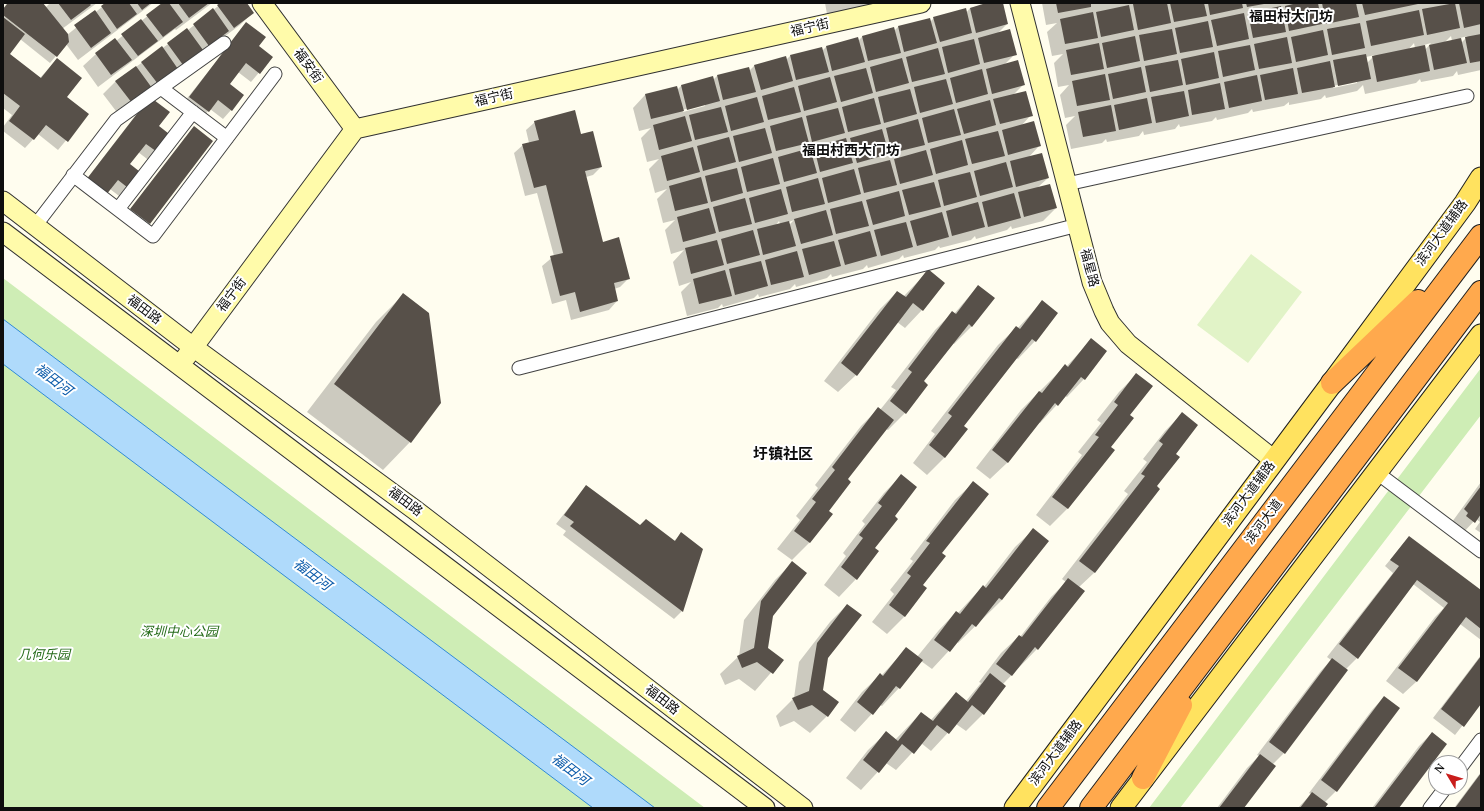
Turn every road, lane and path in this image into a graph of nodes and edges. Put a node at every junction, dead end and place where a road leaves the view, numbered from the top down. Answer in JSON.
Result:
{"nodes":[{"id":1,"x":262,"y":3,"type":"edge"},
{"id":2,"x":921,"y":3,"type":"edge"},
{"id":3,"x":1020,"y":3,"type":"edge"},
{"id":4,"x":224,"y":43,"type":"dead end"},
{"id":5,"x":275,"y":74,"type":"dead end"},
{"id":6,"x":161,"y":88,"type":"junction"},
{"id":7,"x":1467,"y":96,"type":"dead end"},
{"id":8,"x":193,"y":112,"type":"junction"},
{"id":9,"x":355,"y":129,"type":"junction"},
{"id":10,"x":227,"y":138,"type":"junction"},
{"id":11,"x":73,"y":175,"type":"junction"},
{"id":12,"x":1481,"y":178,"type":"edge"},
{"id":13,"x":1067,"y":184,"type":"junction"},
{"id":14,"x":3,"y":202,"type":"edge"},
{"id":15,"x":118,"y":209,"type":"junction"},
{"id":16,"x":1078,"y":225,"type":"junction"},
{"id":17,"x":35,"y":226,"type":"junction"},
{"id":18,"x":3,"y":232,"type":"edge"},
{"id":19,"x":1481,"y":236,"type":"edge"},
{"id":20,"x":1466,"y":256,"type":"junction"},
{"id":21,"x":1481,"y":292,"type":"edge"},
{"id":22,"x":1481,"y":307,"type":"edge"},
{"id":23,"x":1456,"y":326,"type":"junction"},
{"id":24,"x":1481,"y":335,"type":"edge"},
{"id":25,"x":193,"y":347,"type":"junction"},
{"id":26,"x":179,"y":366,"type":"junction"},
{"id":27,"x":519,"y":368,"type":"dead end"},
{"id":28,"x":1332,"y":383,"type":"junction"},
{"id":29,"x":1274,"y":460,"type":"junction"},
{"id":30,"x":1376,"y":472,"type":"junction"},
{"id":31,"x":1481,"y":551,"type":"edge"},
{"id":32,"x":1213,"y":646,"type":"junction"},
{"id":33,"x":1481,"y":740,"type":"edge"},
{"id":34,"x":1468,"y":757,"type":"edge"},
{"id":35,"x":1143,"y":778,"type":"junction"},
{"id":36,"x":1440,"y":795,"type":"edge"},
{"id":37,"x":765,"y":808,"type":"edge"},
{"id":38,"x":803,"y":808,"type":"edge"},
{"id":39,"x":1015,"y":808,"type":"edge"},
{"id":40,"x":1048,"y":808,"type":"edge"},
{"id":41,"x":1091,"y":808,"type":"edge"},
{"id":42,"x":1121,"y":808,"type":"edge"},
{"id":43,"x":1430,"y":808,"type":"edge"}],
"edges":[{"from":1,"to":9,"type":"main road","name":"福安街"},
{"from":2,"to":9,"type":"main road","name":"福宁街"},
{"from":3,"to":13,"type":"main road","name":"福星路"},
{"from":4,"to":6,"type":"street"},
{"from":5,"to":10,"type":"street"},
{"from":6,"to":8,"type":"street"},
{"from":6,"to":11,"type":"street"},
{"from":7,"to":13,"type":"street"},
{"from":8,"to":10,"type":"street"},
{"from":8,"to":15,"type":"street"},
{"from":9,"to":25,"type":"main road","name":"福宁街"},
{"from":10,"to":15,"type":"street"},
{"from":11,"to":15,"type":"street"},
{"from":11,"to":17,"type":"street"},
{"from":12,"to":28,"type":"main road","name":"滨河大道辅路"},
{"from":13,"to":16,"type":"main road","name":"福星路"},
{"from":14,"to":17,"type":"main road","name":"福田路"},
{"from":16,"to":27,"type":"street"},
{"from":16,"to":29,"type":"main road","name":"福星路"},
{"from":17,"to":25,"type":"main road","name":"福田路"},
{"from":18,"to":26,"type":"main road","name":"福田路"},
{"from":19,"to":20,"type":"highway","name":"滨河大道"},
{"from":20,"to":28,"type":"highway"},
{"from":20,"to":40,"type":"highway","name":"滨河大道"},
{"from":21,"to":23,"type":"highway"},
{"from":22,"to":23,"type":"highway"},
{"from":23,"to":32,"type":"highway"},
{"from":24,"to":30,"type":"main road"},
{"from":25,"to":26,"type":"main road","name":"福宁街"},
{"from":25,"to":38,"type":"main road","name":"福田路"},
{"from":26,"to":37,"type":"main road","name":"福田路"},
{"from":28,"to":29,"type":"main road","name":"滨河大道辅路"},
{"from":29,"to":39,"type":"main road","name":"滨河大道辅路"},
{"from":30,"to":31,"type":"street"},
{"from":30,"to":35,"type":"main road"},
{"from":32,"to":35,"type":"highway"},
{"from":32,"to":41,"type":"highway"},
{"from":33,"to":34,"type":"street"},
{"from":35,"to":42,"type":"main road"},
{"from":36,"to":43,"type":"street"}]}
